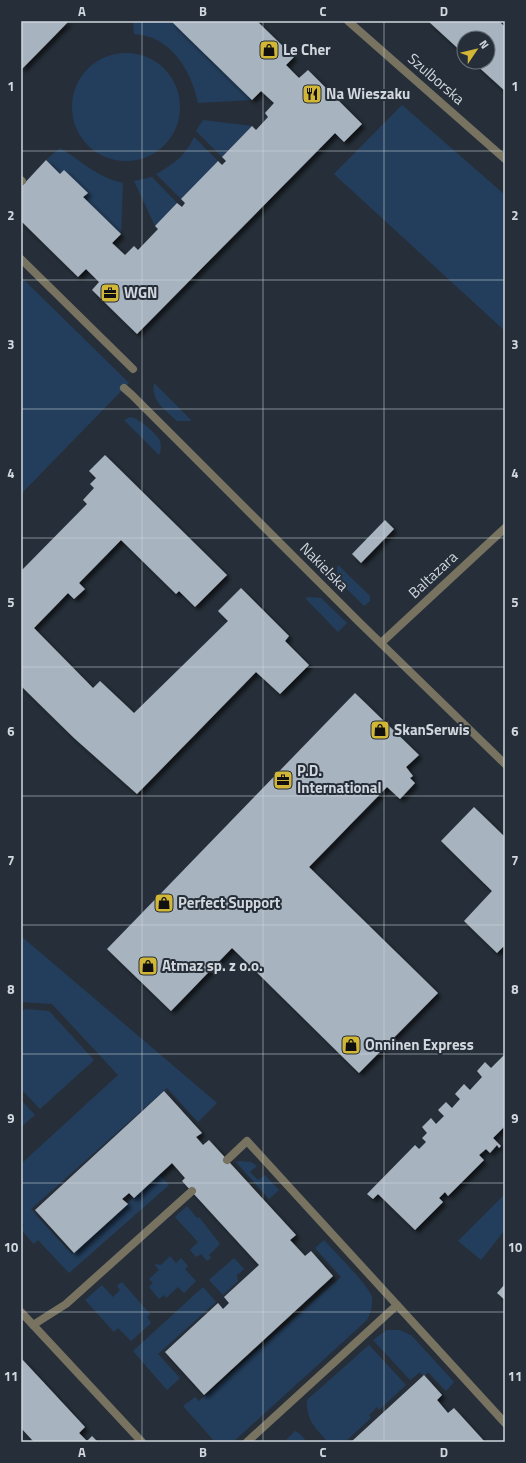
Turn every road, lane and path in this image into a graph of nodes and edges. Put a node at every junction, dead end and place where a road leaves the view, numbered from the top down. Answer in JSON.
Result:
{"nodes":[{"id":1,"x":348,"y":21,"type":"edge"},
{"id":2,"x":505,"y":159,"type":"edge"},
{"id":3,"x":21,"y":259,"type":"edge"},
{"id":4,"x":133,"y":369,"type":"dead end"},
{"id":5,"x":124,"y":388,"type":"dead end"},
{"id":6,"x":505,"y":528,"type":"edge"},
{"id":7,"x":381,"y":643,"type":"junction"},
{"id":8,"x":505,"y":764,"type":"edge"},
{"id":9,"x":227,"y":1160,"type":"dead end"},
{"id":10,"x":192,"y":1191,"type":"dead end"},
{"id":11,"x":396,"y":1305,"type":"junction"},
{"id":12,"x":21,"y":1312,"type":"edge"},
{"id":13,"x":33,"y":1325,"type":"junction"},
{"id":14,"x":505,"y":1423,"type":"edge"},
{"id":15,"x":142,"y":1442,"type":"edge"},
{"id":16,"x":247,"y":1442,"type":"edge"}],
"edges":[{"from":1,"to":2,"type":"street","name":"Szulborska"},
{"from":3,"to":4,"type":"street"},
{"from":5,"to":7,"type":"street","name":"Nakielska"},
{"from":6,"to":7,"type":"street","name":"Baltazara"},
{"from":7,"to":8,"type":"street","name":"Nakielska"},
{"from":9,"to":11,"type":"street"},
{"from":10,"to":13,"type":"street"},
{"from":11,"to":14,"type":"street"},
{"from":11,"to":16,"type":"street"},
{"from":12,"to":13,"type":"street"},
{"from":13,"to":15,"type":"street"}]}
